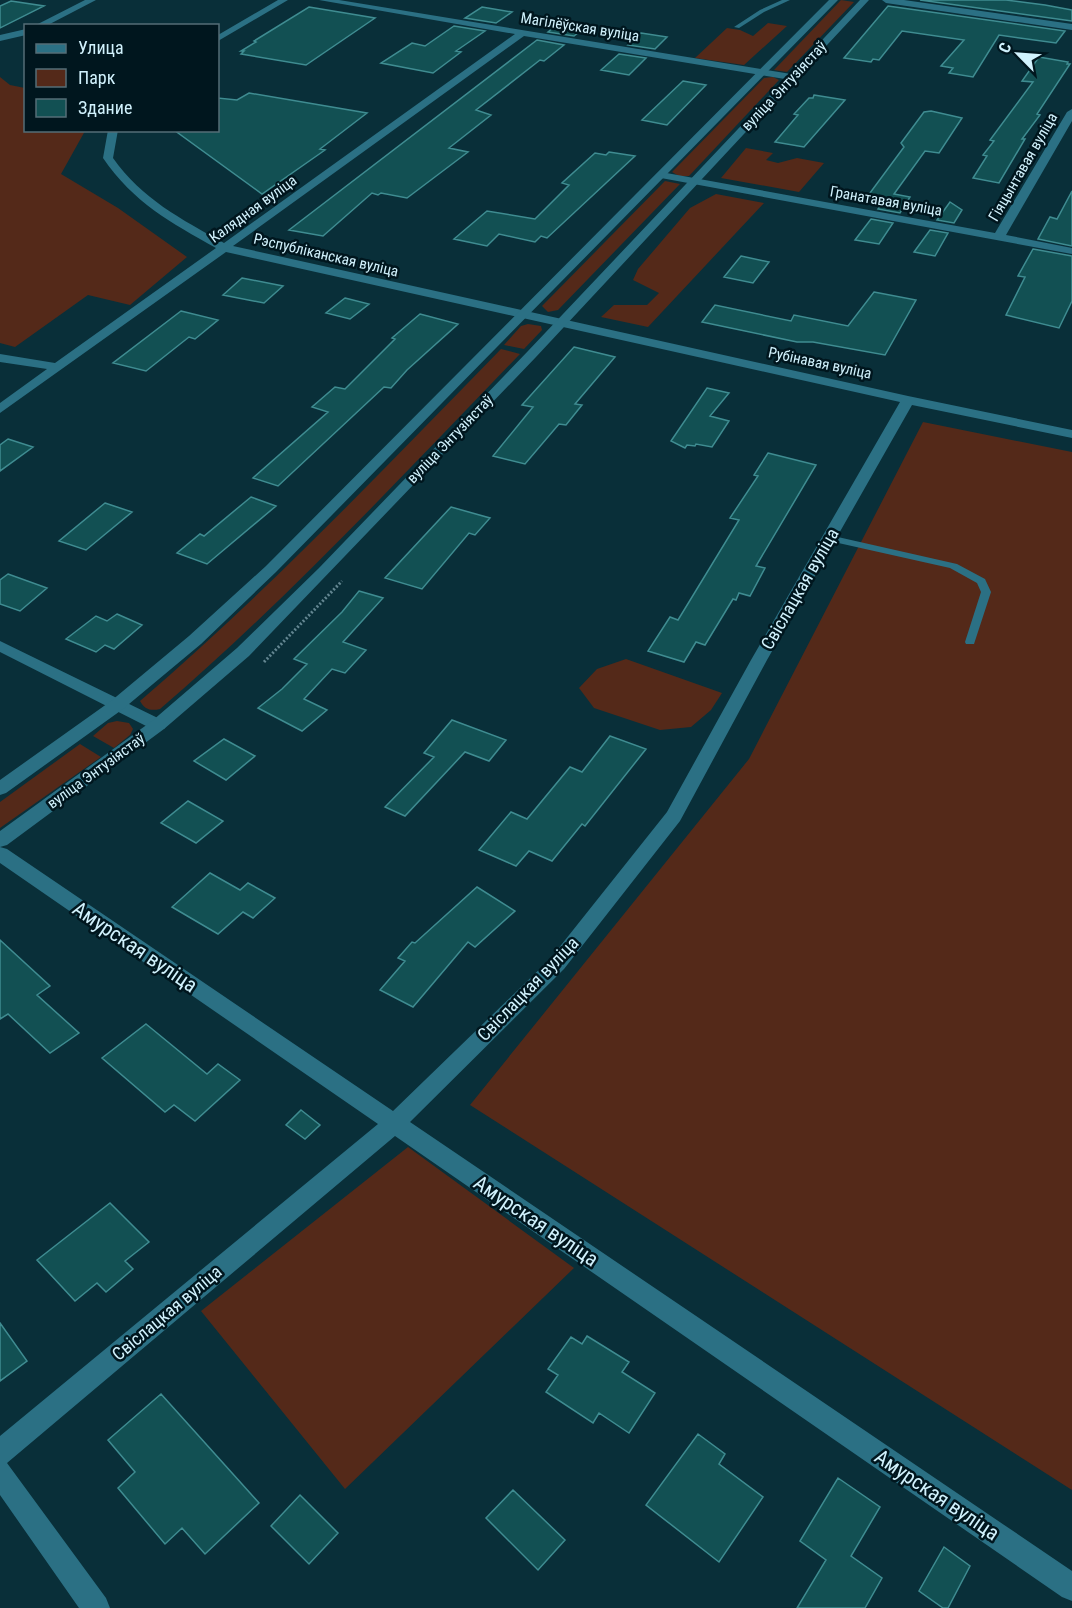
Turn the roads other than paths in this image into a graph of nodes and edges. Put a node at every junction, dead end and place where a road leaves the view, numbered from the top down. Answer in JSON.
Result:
{"nodes":[{"id":1,"x":92,"y":0,"type":"edge"},
{"id":2,"x":284,"y":0,"type":"edge"},
{"id":3,"x":323,"y":0,"type":"edge"},
{"id":4,"x":787,"y":0,"type":"edge"},
{"id":5,"x":834,"y":0,"type":"edge"},
{"id":6,"x":865,"y":0,"type":"edge"},
{"id":7,"x":886,"y":0,"type":"edge"},
{"id":8,"x":42,"y":24,"type":"edge"},
{"id":9,"x":737,"y":27,"type":"dead end"},
{"id":10,"x":1072,"y":27,"type":"edge"},
{"id":11,"x":24,"y":32,"type":"edge"},
{"id":12,"x":522,"y":33,"type":"junction"},
{"id":13,"x":219,"y":37,"type":"edge"},
{"id":14,"x":0,"y":38,"type":"edge"},
{"id":15,"x":762,"y":72,"type":"junction"},
{"id":16,"x":791,"y":77,"type":"junction"},
{"id":17,"x":1072,"y":112,"type":"edge"},
{"id":18,"x":112,"y":132,"type":"edge"},
{"id":19,"x":661,"y":175,"type":"junction"},
{"id":20,"x":695,"y":181,"type":"junction"},
{"id":21,"x":999,"y":237,"type":"junction"},
{"id":22,"x":225,"y":248,"type":"junction"},
{"id":23,"x":1072,"y":251,"type":"edge"},
{"id":24,"x":524,"y":315,"type":"junction"},
{"id":25,"x":561,"y":323,"type":"junction"},
{"id":26,"x":0,"y":358,"type":"edge"},
{"id":27,"x":56,"y":367,"type":"junction"},
{"id":28,"x":908,"y":400,"type":"junction"},
{"id":29,"x":0,"y":409,"type":"edge"},
{"id":30,"x":1072,"y":434,"type":"edge"},
{"id":31,"x":829,"y":538,"type":"junction"},
{"id":32,"x":970,"y":642,"type":"dead end"},
{"id":33,"x":0,"y":646,"type":"edge"},
{"id":34,"x":117,"y":705,"type":"junction"},
{"id":35,"x":158,"y":725,"type":"junction"},
{"id":36,"x":0,"y":789,"type":"edge"},
{"id":37,"x":0,"y":840,"type":"edge"},
{"id":38,"x":0,"y":854,"type":"edge"},
{"id":39,"x":394,"y":1124,"type":"junction"},
{"id":40,"x":0,"y":1453,"type":"edge"},
{"id":41,"x":0,"y":1473,"type":"edge"},
{"id":42,"x":1072,"y":1587,"type":"edge"},
{"id":43,"x":96,"y":1608,"type":"edge"}],
"edges":[{"from":1,"to":8,"type":"street"},
{"from":2,"to":13,"type":"street"},
{"from":3,"to":12,"type":"street","name":"Магілёўская вуліца"},
{"from":4,"to":9,"type":"lane"},
{"from":5,"to":15,"type":"street","name":"вуліца Энтузіястаў"},
{"from":6,"to":16,"type":"street","name":"вуліца Энтузіястаў"},
{"from":7,"to":10,"type":"street"},
{"from":11,"to":14,"type":"street"},
{"from":12,"to":15,"type":"street","name":"Магілёўская вуліца"},
{"from":12,"to":22,"type":"street","name":"Калядная вуліца"},
{"from":15,"to":16,"type":"street","name":"Магілёўская вуліца"},
{"from":15,"to":19,"type":"street","name":"вуліца Энтузіястаў"},
{"from":16,"to":20,"type":"street","name":"вуліца Энтузіястаў"},
{"from":17,"to":21,"type":"street","name":"Гіяцынтавая вуліца"},
{"from":18,"to":22,"type":"street","name":"Рэспубліканская вуліца"},
{"from":19,"to":20,"type":"street","name":"Гранатавая вуліца"},
{"from":19,"to":24,"type":"street","name":"вуліца Энтузіястаў"},
{"from":20,"to":21,"type":"street","name":"Гранатавая вуліца"},
{"from":20,"to":25,"type":"street","name":"вуліца Энтузіястаў"},
{"from":21,"to":23,"type":"street","name":"Гранатавая вуліца"},
{"from":22,"to":24,"type":"street","name":"Рэспубліканская вуліца"},
{"from":22,"to":27,"type":"street","name":"Калядная вуліца"},
{"from":24,"to":25,"type":"street","name":"Рэспубліканская вуліца"},
{"from":24,"to":34,"type":"street","name":"вуліца Энтузіястаў"},
{"from":25,"to":28,"type":"street","name":"Рубінавая вуліца"},
{"from":25,"to":35,"type":"street","name":"вуліца Энтузіястаў"},
{"from":26,"to":27,"type":"street"},
{"from":27,"to":29,"type":"street","name":"Калядная вуліца"},
{"from":28,"to":30,"type":"street","name":"Рубінавая вуліца"},
{"from":28,"to":31,"type":"street","name":"Свіслацкая вуліца"},
{"from":31,"to":32,"type":"lane"},
{"from":31,"to":39,"type":"street","name":"Свіслацкая вуліца"},
{"from":33,"to":34,"type":"street"},
{"from":34,"to":35,"type":"street"},
{"from":34,"to":36,"type":"street","name":"вуліца Энтузіястаў"},
{"from":35,"to":37,"type":"street","name":"вуліца Энтузіястаў"},
{"from":38,"to":39,"type":"street","name":"Амурская вуліца"},
{"from":39,"to":40,"type":"street","name":"Свіслацкая вуліца"},
{"from":39,"to":42,"type":"street","name":"Амурская вуліца"},
{"from":41,"to":43,"type":"street"}]}
